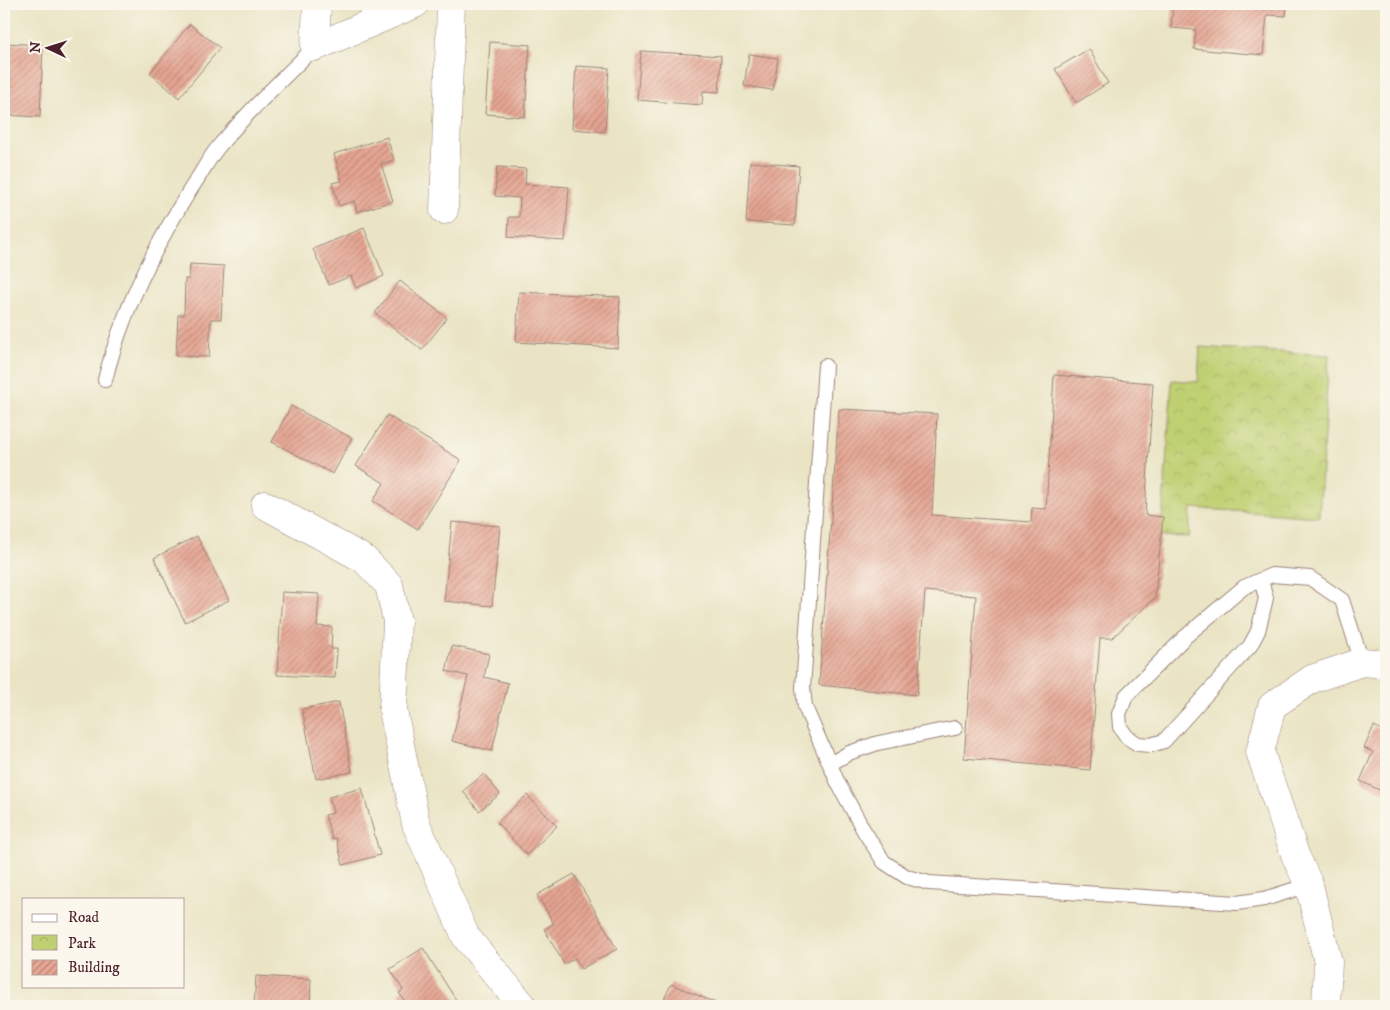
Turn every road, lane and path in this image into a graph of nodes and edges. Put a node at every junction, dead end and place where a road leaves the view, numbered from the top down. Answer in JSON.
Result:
{"nodes":[{"id":1,"x":317,"y":4,"type":"edge"},
{"id":2,"x":416,"y":4,"type":"edge"},
{"id":3,"x":451,"y":4,"type":"edge"},
{"id":4,"x":314,"y":47,"type":"junction"},
{"id":5,"x":444,"y":210,"type":"dead end"},
{"id":6,"x":825,"y":366,"type":"dead end"},
{"id":7,"x":105,"y":380,"type":"dead end"},
{"id":8,"x":264,"y":505,"type":"dead end"},
{"id":9,"x":1262,"y":580,"type":"junction"},
{"id":10,"x":1374,"y":663,"type":"edge"},
{"id":11,"x":955,"y":728,"type":"dead end"},
{"id":12,"x":830,"y":764,"type":"junction"},
{"id":13,"x":1309,"y":885,"type":"junction"},
{"id":14,"x":522,"y":1006,"type":"edge"},
{"id":15,"x":1326,"y":1006,"type":"edge"}],
"edges":[{"from":1,"to":4,"type":"street"},
{"from":2,"to":4,"type":"street"},
{"from":3,"to":5,"type":"street"},
{"from":4,"to":7,"type":"lane"},
{"from":6,"to":12,"type":"lane"},
{"from":8,"to":14,"type":"street"},
{"from":9,"to":9,"type":"lane"},
{"from":9,"to":10,"type":"lane"},
{"from":10,"to":13,"type":"street"},
{"from":11,"to":12,"type":"lane"},
{"from":12,"to":13,"type":"lane"},
{"from":13,"to":15,"type":"street"}]}
